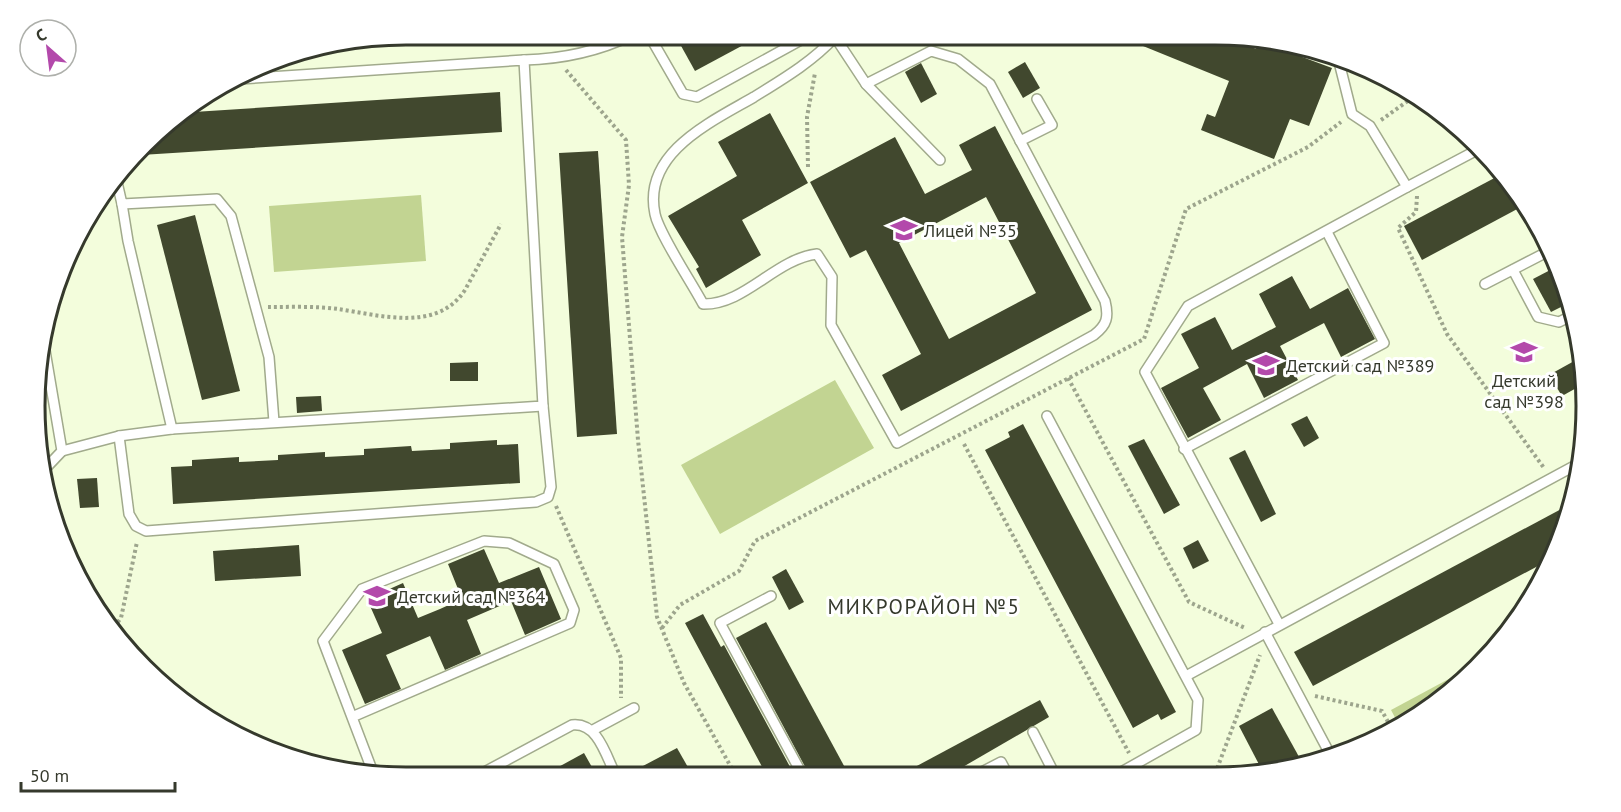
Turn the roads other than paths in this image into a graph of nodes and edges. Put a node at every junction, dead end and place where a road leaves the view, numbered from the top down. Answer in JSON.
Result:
{"nodes":[{"id":1,"x":611,"y":45,"type":"edge"},
{"id":2,"x":655,"y":45,"type":"edge"},
{"id":3,"x":792,"y":45,"type":"edge"},
{"id":4,"x":827,"y":45,"type":"edge"},
{"id":5,"x":840,"y":45,"type":"edge"},
{"id":6,"x":524,"y":60,"type":"junction"},
{"id":7,"x":1340,"y":67,"type":"edge"},
{"id":8,"x":255,"y":78,"type":"edge"},
{"id":9,"x":866,"y":84,"type":"junction"},
{"id":10,"x":1037,"y":99,"type":"dead end"},
{"id":11,"x":1020,"y":141,"type":"junction"},
{"id":12,"x":1472,"y":153,"type":"edge"},
{"id":13,"x":940,"y":160,"type":"dead end"},
{"id":14,"x":1407,"y":187,"type":"junction"},
{"id":15,"x":118,"y":188,"type":"edge"},
{"id":16,"x":122,"y":204,"type":"junction"},
{"id":17,"x":1327,"y":232,"type":"junction"},
{"id":18,"x":1543,"y":254,"type":"edge"},
{"id":19,"x":1513,"y":270,"type":"junction"},
{"id":20,"x":1485,"y":284,"type":"dead end"},
{"id":21,"x":1565,"y":319,"type":"edge"},
{"id":22,"x":47,"y":365,"type":"edge"},
{"id":23,"x":543,"y":406,"type":"junction"},
{"id":24,"x":1047,"y":416,"type":"dead end"},
{"id":25,"x":274,"y":422,"type":"junction"},
{"id":26,"x":172,"y":429,"type":"junction"},
{"id":27,"x":119,"y":436,"type":"junction"},
{"id":28,"x":1184,"y":449,"type":"junction"},
{"id":29,"x":62,"y":451,"type":"junction"},
{"id":30,"x":50,"y":464,"type":"edge"},
{"id":31,"x":1570,"y":468,"type":"edge"},
{"id":32,"x":771,"y":596,"type":"dead end"},
{"id":33,"x":1279,"y":624,"type":"junction"},
{"id":34,"x":1263,"y":635,"type":"junction"},
{"id":35,"x":1186,"y":676,"type":"junction"},
{"id":36,"x":634,"y":708,"type":"dead end"},
{"id":37,"x":352,"y":717,"type":"junction"},
{"id":38,"x":593,"y":730,"type":"junction"},
{"id":39,"x":1033,"y":732,"type":"dead end"},
{"id":40,"x":1327,"y":749,"type":"edge"},
{"id":41,"x":370,"y":765,"type":"edge"},
{"id":42,"x":494,"y":767,"type":"edge"},
{"id":43,"x":612,"y":767,"type":"edge"},
{"id":44,"x":798,"y":767,"type":"edge"},
{"id":45,"x":991,"y":767,"type":"edge"},
{"id":46,"x":1004,"y":767,"type":"edge"},
{"id":47,"x":1051,"y":767,"type":"edge"},
{"id":48,"x":1131,"y":767,"type":"edge"}],
"edges":[{"from":1,"to":6,"type":"lane"},
{"from":2,"to":3,"type":"lane"},
{"from":4,"to":11,"type":"lane"},
{"from":5,"to":9,"type":"lane"},
{"from":6,"to":8,"type":"lane"},
{"from":6,"to":23,"type":"lane"},
{"from":7,"to":14,"type":"lane"},
{"from":9,"to":11,"type":"lane"},
{"from":9,"to":13,"type":"lane"},
{"from":10,"to":11,"type":"lane"},
{"from":12,"to":14,"type":"lane"},
{"from":14,"to":17,"type":"lane"},
{"from":15,"to":16,"type":"lane"},
{"from":16,"to":25,"type":"lane"},
{"from":16,"to":26,"type":"lane"},
{"from":17,"to":28,"type":"lane"},
{"from":17,"to":28,"type":"lane"},
{"from":18,"to":19,"type":"lane"},
{"from":19,"to":20,"type":"lane"},
{"from":19,"to":21,"type":"lane"},
{"from":22,"to":29,"type":"lane"},
{"from":23,"to":25,"type":"lane"},
{"from":23,"to":27,"type":"lane"},
{"from":24,"to":35,"type":"lane"},
{"from":25,"to":26,"type":"lane"},
{"from":26,"to":27,"type":"lane"},
{"from":27,"to":29,"type":"lane"},
{"from":28,"to":33,"type":"lane"},
{"from":29,"to":30,"type":"lane"},
{"from":31,"to":33,"type":"lane"},
{"from":32,"to":44,"type":"lane"},
{"from":33,"to":34,"type":"lane"},
{"from":34,"to":35,"type":"lane"},
{"from":34,"to":40,"type":"lane"},
{"from":35,"to":48,"type":"lane"},
{"from":36,"to":38,"type":"lane"},
{"from":37,"to":37,"type":"lane"},
{"from":37,"to":41,"type":"lane"},
{"from":38,"to":42,"type":"lane"},
{"from":38,"to":43,"type":"lane"},
{"from":39,"to":47,"type":"lane"},
{"from":45,"to":46,"type":"lane"}]}
